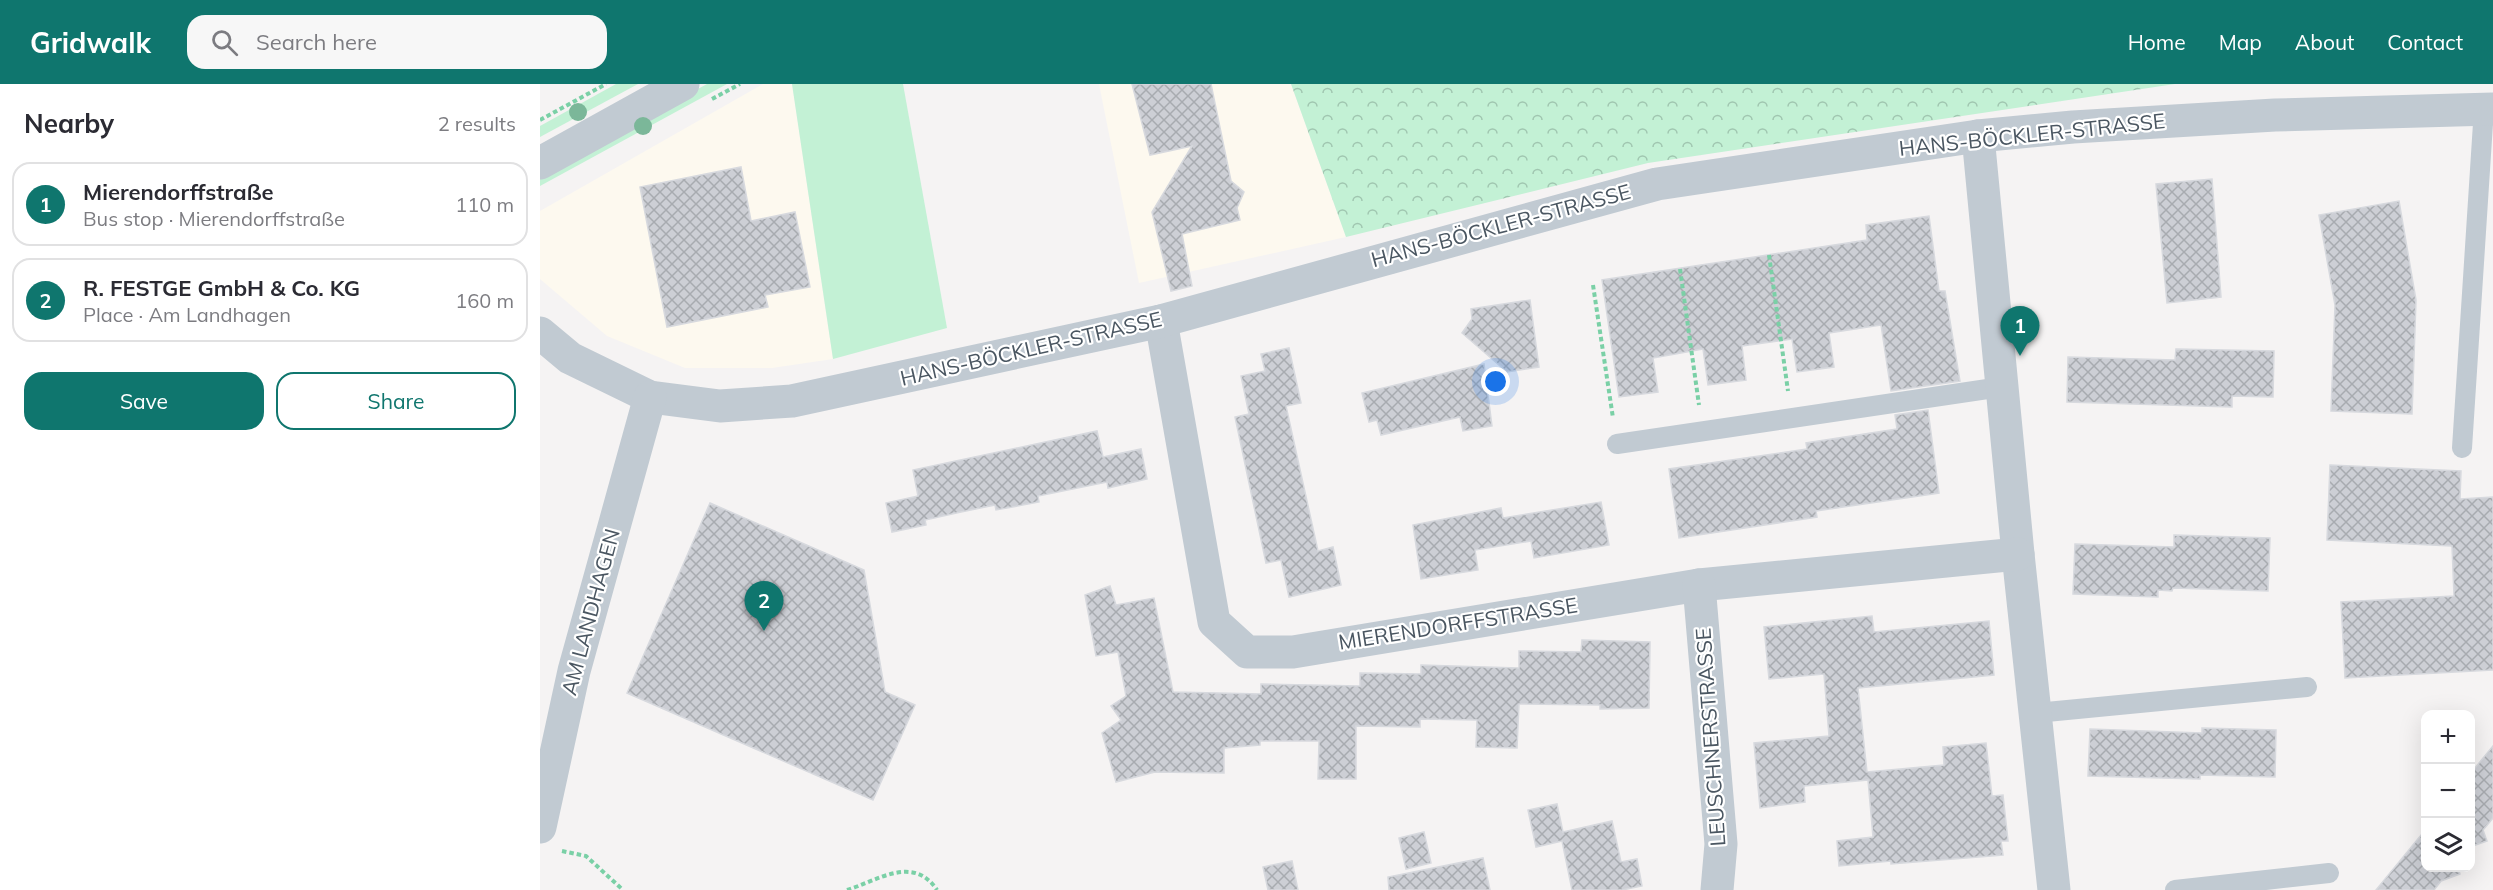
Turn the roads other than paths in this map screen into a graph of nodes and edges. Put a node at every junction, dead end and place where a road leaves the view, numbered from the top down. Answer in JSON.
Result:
{"nodes":[{"id":1,"x":683,"y":84,"type":"edge"},
{"id":2,"x":2488,"y":109,"type":"edge"},
{"id":3,"x":1978,"y":136,"type":"junction"},
{"id":4,"x":540,"y":163,"type":"edge"},
{"id":5,"x":1161,"y":321,"type":"junction"},
{"id":6,"x":540,"y":333,"type":"edge"},
{"id":7,"x":2001,"y":387,"type":"junction"},
{"id":8,"x":650,"y":398,"type":"junction"},
{"id":9,"x":1617,"y":444,"type":"road end"},
{"id":10,"x":2462,"y":448,"type":"dead end"},
{"id":11,"x":2018,"y":554,"type":"junction"},
{"id":12,"x":1699,"y":585,"type":"junction"},
{"id":13,"x":2307,"y":687,"type":"dead end"},
{"id":14,"x":2036,"y":713,"type":"junction"},
{"id":15,"x":546,"y":838,"type":"edge"},
{"id":16,"x":2329,"y":873,"type":"dead end"},
{"id":17,"x":1717,"y":890,"type":"edge"},
{"id":18,"x":2054,"y":890,"type":"edge"},
{"id":19,"x":2175,"y":890,"type":"edge"}],
"edges":[{"from":1,"to":4,"type":"street"},
{"from":2,"to":3,"type":"street","name":"HANS-BÖCKLER-STRASSE"},
{"from":2,"to":10,"type":"lane"},
{"from":3,"to":5,"type":"street","name":"HANS-BÖCKLER-STRASSE"},
{"from":3,"to":7,"type":"street"},
{"from":5,"to":8,"type":"street","name":"HANS-BÖCKLER-STRASSE"},
{"from":5,"to":12,"type":"street","name":"MIERENDORFFSTRASSE"},
{"from":6,"to":8,"type":"street","name":"HANS-BÖCKLER-STRASSE"},
{"from":7,"to":9,"type":"lane"},
{"from":7,"to":11,"type":"street"},
{"from":8,"to":15,"type":"street","name":"AM LANDHAGEN"},
{"from":11,"to":12,"type":"street","name":"MIERENDORFFSTRASSE"},
{"from":11,"to":14,"type":"street"},
{"from":12,"to":17,"type":"street","name":"LEUSCHNERSTRASSE"},
{"from":13,"to":14,"type":"lane"},
{"from":14,"to":18,"type":"street"},
{"from":16,"to":19,"type":"lane"}]}
